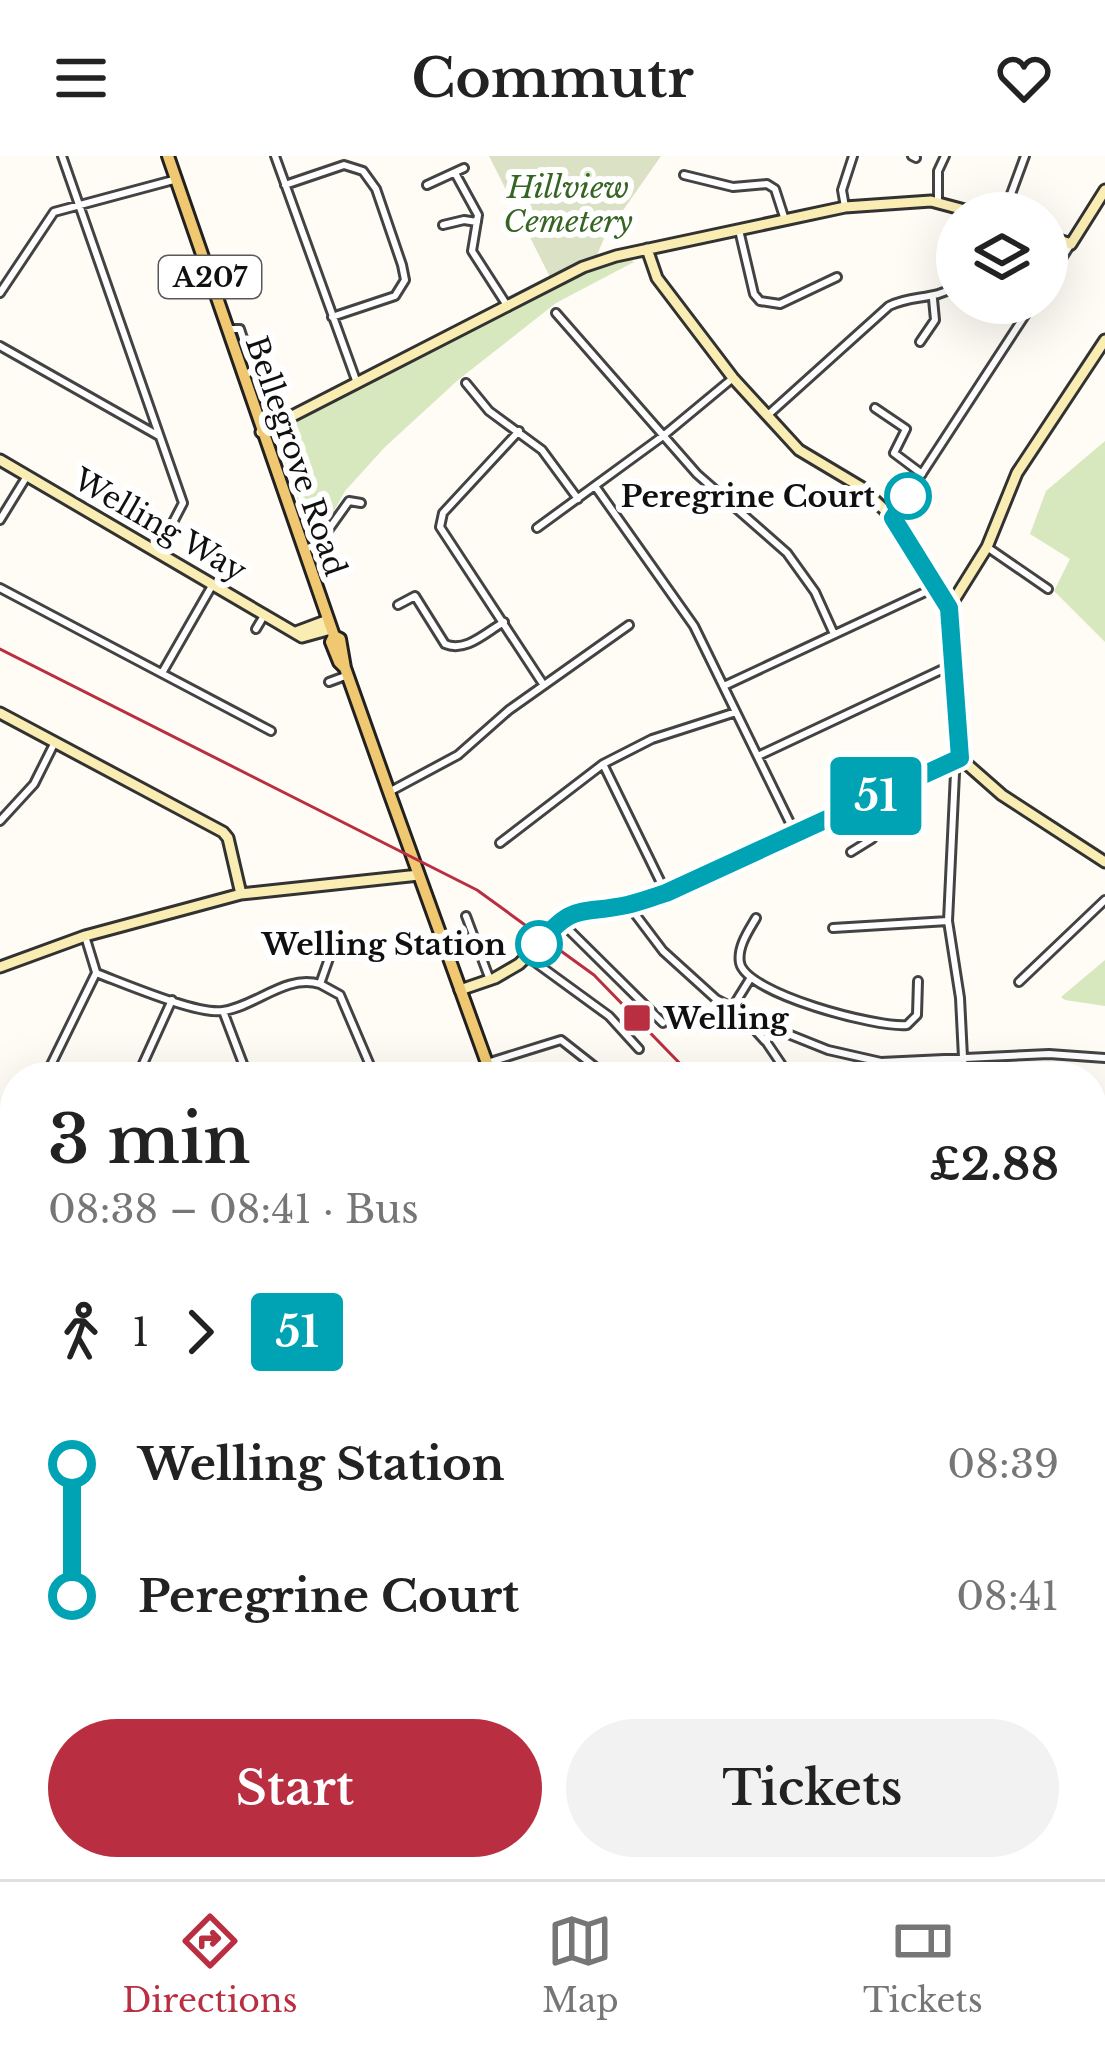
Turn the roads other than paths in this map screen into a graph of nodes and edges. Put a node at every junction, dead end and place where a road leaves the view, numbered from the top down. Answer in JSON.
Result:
{"nodes":[{"id":1,"x":62,"y":156,"type":"edge"},
{"id":2,"x":168,"y":156,"type":"edge"},
{"id":3,"x":275,"y":156,"type":"edge"},
{"id":4,"x":853,"y":156,"type":"edge"},
{"id":5,"x":945,"y":156,"type":"edge"},
{"id":6,"x":1024,"y":156,"type":"edge"},
{"id":7,"x":464,"y":167,"type":"dead end"},
{"id":8,"x":455,"y":173,"type":"junction"},
{"id":9,"x":684,"y":176,"type":"dead end"},
{"id":10,"x":176,"y":178,"type":"junction"},
{"id":11,"x":285,"y":184,"type":"junction"},
{"id":12,"x":427,"y":185,"type":"dead end"},
{"id":13,"x":1105,"y":190,"type":"edge"},
{"id":14,"x":938,"y":192,"type":"edge"},
{"id":15,"x":1011,"y":192,"type":"edge"},
{"id":16,"x":936,"y":202,"type":"edge"},
{"id":17,"x":79,"y":206,"type":"junction"},
{"id":18,"x":845,"y":207,"type":"junction"},
{"id":19,"x":785,"y":220,"type":"junction"},
{"id":20,"x":477,"y":222,"type":"junction"},
{"id":21,"x":443,"y":225,"type":"dead end"},
{"id":22,"x":739,"y":230,"type":"junction"},
{"id":23,"x":1068,"y":243,"type":"edge"},
{"id":24,"x":1071,"y":244,"type":"junction"},
{"id":25,"x":647,"y":249,"type":"junction"},
{"id":26,"x":1068,"y":249,"type":"edge"},
{"id":27,"x":837,"y":277,"type":"dead end"},
{"id":28,"x":0,"y":293,"type":"edge"},
{"id":29,"x":934,"y":299,"type":"joint"},
{"id":30,"x":508,"y":307,"type":"junction"},
{"id":31,"x":556,"y":313,"type":"dead end"},
{"id":32,"x":332,"y":317,"type":"junction"},
{"id":33,"x":1019,"y":324,"type":"edge"},
{"id":34,"x":1105,"y":340,"type":"edge"},
{"id":35,"x":920,"y":342,"type":"dead end"},
{"id":36,"x":0,"y":346,"type":"edge"},
{"id":37,"x":733,"y":378,"type":"junction"},
{"id":38,"x":357,"y":383,"type":"junction"},
{"id":39,"x":466,"y":383,"type":"dead end"},
{"id":40,"x":875,"y":408,"type":"dead end"},
{"id":41,"x":769,"y":414,"type":"junction"},
{"id":42,"x":519,"y":431,"type":"junction"},
{"id":43,"x":261,"y":432,"type":"junction"},
{"id":44,"x":160,"y":436,"type":"junction"},
{"id":45,"x":663,"y":436,"type":"junction"},
{"id":46,"x":0,"y":460,"type":"edge"},
{"id":47,"x":922,"y":475,"type":"junction"},
{"id":48,"x":27,"y":476,"type":"junction"},
{"id":49,"x":596,"y":486,"type":"junction"},
{"id":50,"x":578,"y":499,"type":"junction"},
{"id":51,"x":361,"y":503,"type":"dead end"},
{"id":52,"x":893,"y":518,"type":"junction"},
{"id":53,"x":0,"y":520,"type":"edge"},
{"id":54,"x":537,"y":528,"type":"dead end"},
{"id":55,"x":987,"y":547,"type":"junction"},
{"id":56,"x":303,"y":550,"type":"junction"},
{"id":57,"x":158,"y":551,"type":"junction"},
{"id":58,"x":213,"y":584,"type":"junction"},
{"id":59,"x":938,"y":586,"type":"junction"},
{"id":60,"x":0,"y":587,"type":"edge"},
{"id":61,"x":1048,"y":589,"type":"dead end"},
{"id":62,"x":398,"y":605,"type":"dead end"},
{"id":63,"x":949,"y":608,"type":"junction"},
{"id":64,"x":265,"y":614,"type":"junction"},
{"id":65,"x":504,"y":622,"type":"junction"},
{"id":66,"x":629,"y":625,"type":"dead end"},
{"id":67,"x":331,"y":628,"type":"junction"},
{"id":68,"x":256,"y":629,"type":"dead end"},
{"id":69,"x":834,"y":634,"type":"junction"},
{"id":70,"x":956,"y":663,"type":"junction"},
{"id":71,"x":347,"y":671,"type":"junction"},
{"id":72,"x":162,"y":673,"type":"junction"},
{"id":73,"x":329,"y":682,"type":"dead end"},
{"id":74,"x":543,"y":684,"type":"junction"},
{"id":75,"x":724,"y":686,"type":"junction"},
{"id":76,"x":736,"y":712,"type":"junction"},
{"id":77,"x":0,"y":713,"type":"edge"},
{"id":78,"x":271,"y":731,"type":"dead end"},
{"id":79,"x":56,"y":742,"type":"junction"},
{"id":80,"x":758,"y":756,"type":"junction"},
{"id":81,"x":960,"y":758,"type":"junction"},
{"id":82,"x":603,"y":764,"type":"junction"},
{"id":83,"x":955,"y":773,"type":"dead end"},
{"id":84,"x":388,"y":793,"type":"junction"},
{"id":85,"x":859,"y":804,"type":"junction"},
{"id":86,"x":0,"y":821,"type":"edge"},
{"id":87,"x":795,"y":833,"type":"junction"},
{"id":88,"x":500,"y":843,"type":"dead end"},
{"id":89,"x":851,"y":852,"type":"dead end"},
{"id":90,"x":1105,"y":862,"type":"edge"},
{"id":91,"x":419,"y":875,"type":"junction"},
{"id":92,"x":666,"y":893,"type":"junction"},
{"id":93,"x":241,"y":894,"type":"junction"},
{"id":94,"x":1105,"y":900,"type":"edge"},
{"id":95,"x":628,"y":905,"type":"junction"},
{"id":96,"x":466,"y":916,"type":"dead end"},
{"id":97,"x":756,"y":918,"type":"dead end"},
{"id":98,"x":560,"y":921,"type":"junction"},
{"id":99,"x":948,"y":921,"type":"junction"},
{"id":100,"x":833,"y":928,"type":"dead end"},
{"id":101,"x":85,"y":936,"type":"junction"},
{"id":102,"x":488,"y":943,"type":"dead end"},
{"id":103,"x":477,"y":946,"type":"junction"},
{"id":104,"x":333,"y":947,"type":"dead end"},
{"id":105,"x":528,"y":957,"type":"junction"},
{"id":106,"x":0,"y":967,"type":"edge"},
{"id":107,"x":96,"y":973,"type":"junction"},
{"id":108,"x":750,"y":979,"type":"junction"},
{"id":109,"x":490,"y":980,"type":"junction"},
{"id":110,"x":918,"y":982,"type":"dead end"},
{"id":111,"x":1018,"y":982,"type":"dead end"},
{"id":112,"x":320,"y":984,"type":"junction"},
{"id":113,"x":460,"y":990,"type":"junction"},
{"id":114,"x":172,"y":1000,"type":"junction"},
{"id":115,"x":734,"y":1010,"type":"junction"},
{"id":116,"x":223,"y":1011,"type":"junction"},
{"id":117,"x":663,"y":1023,"type":"dead end"},
{"id":118,"x":768,"y":1026,"type":"junction"},
{"id":119,"x":767,"y":1043,"type":"junction"},
{"id":120,"x":639,"y":1049,"type":"dead end"},
{"id":121,"x":962,"y":1058,"type":"junction"},
{"id":122,"x":1105,"y":1058,"type":"edge"},
{"id":123,"x":52,"y":1062,"type":"edge"},
{"id":124,"x":144,"y":1062,"type":"edge"},
{"id":125,"x":242,"y":1062,"type":"edge"},
{"id":126,"x":369,"y":1062,"type":"edge"},
{"id":127,"x":487,"y":1062,"type":"edge"},
{"id":128,"x":490,"y":1062,"type":"edge"},
{"id":129,"x":589,"y":1062,"type":"edge"},
{"id":130,"x":780,"y":1062,"type":"edge"},
{"id":131,"x":962,"y":1062,"type":"edge"}],
"edges":[{"from":1,"to":17,"type":"street"},
{"from":2,"to":10,"type":"main road","name":"Bellegrove Road","number":"A207"},
{"from":3,"to":11,"type":"street"},
{"from":4,"to":18,"type":"street"},
{"from":5,"to":14,"type":"street"},
{"from":6,"to":15,"type":"street"},
{"from":7,"to":8,"type":"street"},
{"from":8,"to":12,"type":"street"},
{"from":8,"to":20,"type":"street"},
{"from":9,"to":19,"type":"street"},
{"from":10,"to":17,"type":"street"},
{"from":10,"to":43,"type":"main road","name":"Bellegrove Road","number":"A207"},
{"from":11,"to":32,"type":"street"},
{"from":11,"to":32,"type":"street"},
{"from":13,"to":24,"type":"street"},
{"from":16,"to":18,"type":"street"},
{"from":17,"to":28,"type":"street"},
{"from":17,"to":44,"type":"street"},
{"from":18,"to":19,"type":"street"},
{"from":19,"to":22,"type":"street"},
{"from":20,"to":21,"type":"street"},
{"from":20,"to":30,"type":"street"},
{"from":22,"to":25,"type":"street"},
{"from":22,"to":27,"type":"street"},
{"from":23,"to":24,"type":"street"},
{"from":24,"to":26,"type":"street"},
{"from":25,"to":30,"type":"street"},
{"from":25,"to":37,"type":"street"},
{"from":29,"to":35,"type":"street"},
{"from":29,"to":41,"type":"street"},
{"from":30,"to":38,"type":"street"},
{"from":31,"to":45,"type":"street"},
{"from":32,"to":38,"type":"street"},
{"from":33,"to":47,"type":"street"},
{"from":34,"to":55,"type":"street"},
{"from":36,"to":44,"type":"street"},
{"from":37,"to":41,"type":"street"},
{"from":37,"to":45,"type":"street"},
{"from":38,"to":43,"type":"street"},
{"from":39,"to":42,"type":"street"},
{"from":40,"to":47,"type":"street"},
{"from":41,"to":52,"type":"street"},
{"from":42,"to":50,"type":"street"},
{"from":42,"to":65,"type":"street"},
{"from":43,"to":56,"type":"main road","name":"Bellegrove Road","number":"A207"},
{"from":44,"to":57,"type":"street"},
{"from":45,"to":49,"type":"street"},
{"from":45,"to":69,"type":"street"},
{"from":46,"to":48,"type":"street","name":"Welling Way"},
{"from":47,"to":52,"type":"street"},
{"from":48,"to":53,"type":"street"},
{"from":48,"to":57,"type":"street","name":"Welling Way"},
{"from":49,"to":50,"type":"street"},
{"from":49,"to":75,"type":"street"},
{"from":50,"to":54,"type":"street"},
{"from":51,"to":56,"type":"street"},
{"from":52,"to":59,"type":"street"},
{"from":55,"to":61,"type":"street"},
{"from":55,"to":63,"type":"street"},
{"from":56,"to":67,"type":"main road","name":"Bellegrove Road","number":"A207"},
{"from":57,"to":58,"type":"street","name":"Welling Way"},
{"from":58,"to":64,"type":"street","name":"Welling Way"},
{"from":58,"to":72,"type":"street"},
{"from":59,"to":63,"type":"street"},
{"from":59,"to":69,"type":"street"},
{"from":60,"to":72,"type":"street"},
{"from":62,"to":65,"type":"street"},
{"from":63,"to":70,"type":"street"},
{"from":64,"to":67,"type":"street","name":"Welling Way"},
{"from":64,"to":68,"type":"street"},
{"from":65,"to":74,"type":"street"},
{"from":66,"to":74,"type":"street"},
{"from":67,"to":71,"type":"main road","name":"Bellegrove Road","number":"A207"},
{"from":69,"to":75,"type":"street"},
{"from":70,"to":80,"type":"street"},
{"from":70,"to":81,"type":"street"},
{"from":71,"to":73,"type":"street"},
{"from":71,"to":84,"type":"main road","name":"Bellegrove Road","number":"A207"},
{"from":72,"to":78,"type":"street"},
{"from":74,"to":84,"type":"street"},
{"from":75,"to":76,"type":"street"},
{"from":76,"to":80,"type":"street"},
{"from":76,"to":82,"type":"street"},
{"from":77,"to":79,"type":"street"},
{"from":79,"to":86,"type":"street"},
{"from":79,"to":93,"type":"street"},
{"from":80,"to":87,"type":"street"},
{"from":81,"to":85,"type":"street"},
{"from":81,"to":90,"type":"street"},
{"from":82,"to":88,"type":"street"},
{"from":82,"to":92,"type":"street"},
{"from":83,"to":99,"type":"street"},
{"from":84,"to":91,"type":"main road","name":"Bellegrove Road","number":"A207"},
{"from":85,"to":87,"type":"street"},
{"from":85,"to":89,"type":"street"},
{"from":87,"to":92,"type":"street"},
{"from":91,"to":93,"type":"street"},
{"from":91,"to":113,"type":"main road","name":"Bellegrove Road","number":"A207"},
{"from":92,"to":95,"type":"street"},
{"from":93,"to":101,"type":"street"},
{"from":94,"to":111,"type":"street"},
{"from":95,"to":98,"type":"street"},
{"from":95,"to":115,"type":"street"},
{"from":96,"to":103,"type":"street"},
{"from":97,"to":108,"type":"street"},
{"from":98,"to":105,"type":"street"},
{"from":98,"to":117,"type":"street"},
{"from":99,"to":100,"type":"street"},
{"from":99,"to":121,"type":"street"},
{"from":101,"to":106,"type":"street"},
{"from":101,"to":107,"type":"street"},
{"from":102,"to":103,"type":"street"},
{"from":103,"to":109,"type":"street"},
{"from":104,"to":112,"type":"street"},
{"from":105,"to":109,"type":"street"},
{"from":105,"to":120,"type":"street"},
{"from":107,"to":114,"type":"street"},
{"from":107,"to":123,"type":"street"},
{"from":108,"to":110,"type":"street"},
{"from":108,"to":115,"type":"street"},
{"from":109,"to":113,"type":"street"},
{"from":112,"to":116,"type":"street"},
{"from":112,"to":126,"type":"street"},
{"from":113,"to":127,"type":"main road","name":"Bellegrove Road","number":"A207"},
{"from":114,"to":116,"type":"street"},
{"from":114,"to":124,"type":"street"},
{"from":115,"to":118,"type":"street"},
{"from":115,"to":119,"type":"street"},
{"from":116,"to":125,"type":"street"},
{"from":118,"to":119,"type":"street"},
{"from":118,"to":121,"type":"street"},
{"from":119,"to":130,"type":"street"},
{"from":121,"to":122,"type":"street"},
{"from":121,"to":131,"type":"street"},
{"from":128,"to":129,"type":"street"}]}
